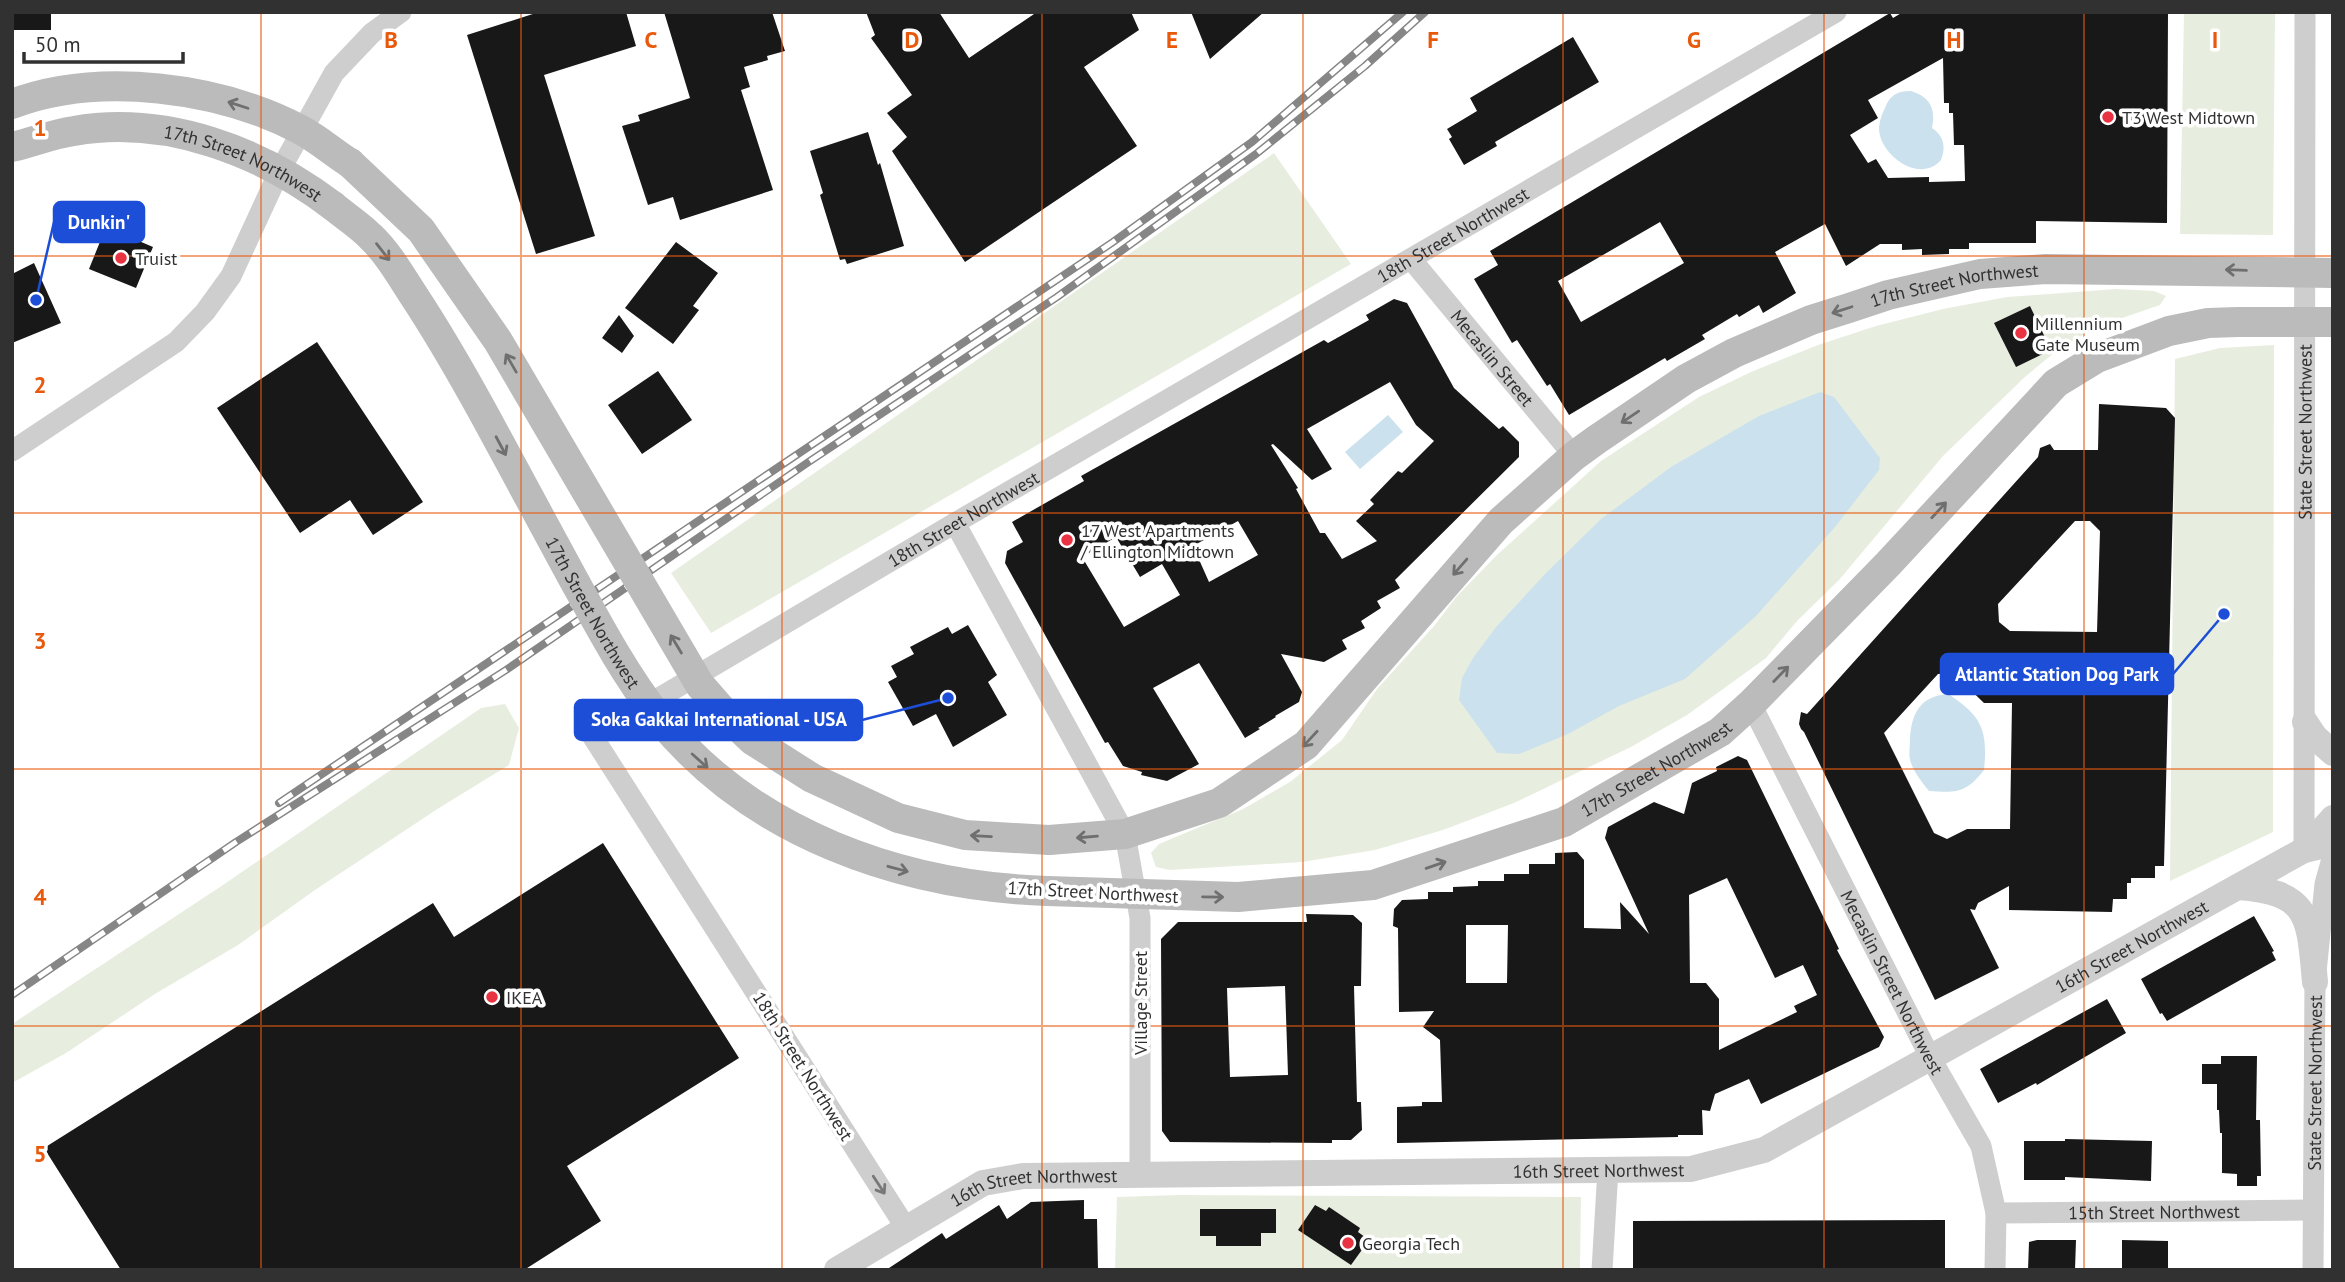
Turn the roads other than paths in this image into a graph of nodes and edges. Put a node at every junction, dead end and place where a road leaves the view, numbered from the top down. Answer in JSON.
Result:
{"nodes":[{"id":1,"x":401,"y":12,"type":"edge"},
{"id":2,"x":1836,"y":12,"type":"edge"},
{"id":3,"x":2305,"y":12,"type":"edge"},
{"id":4,"x":12,"y":104,"type":"edge"},
{"id":5,"x":302,"y":130,"type":"junction"},
{"id":6,"x":12,"y":147,"type":"edge"},
{"id":7,"x":279,"y":172,"type":"junction"},
{"id":8,"x":1411,"y":259,"type":"junction"},
{"id":9,"x":2318,"y":273,"type":"edge"},
{"id":10,"x":2319,"y":322,"type":"edge"},
{"id":11,"x":12,"y":451,"type":"edge"},
{"id":12,"x":1574,"y":456,"type":"junction"},
{"id":13,"x":955,"y":523,"type":"junction"},
{"id":14,"x":1751,"y":704,"type":"junction"},
{"id":15,"x":2305,"y":722,"type":"junction"},
{"id":16,"x":2333,"y":753,"type":"edge"},
{"id":17,"x":2333,"y":818,"type":"edge"},
{"id":18,"x":1125,"y":834,"type":"junction"},
{"id":19,"x":2333,"y":843,"type":"edge"},
{"id":20,"x":2304,"y":850,"type":"junction"},
{"id":21,"x":2333,"y":855,"type":"edge"},
{"id":22,"x":2238,"y":887,"type":"junction"},
{"id":23,"x":1136,"y":895,"type":"junction"},
{"id":24,"x":2315,"y":982,"type":"junction"},
{"id":25,"x":1930,"y":1057,"type":"junction"},
{"id":26,"x":1608,"y":1169,"type":"junction"},
{"id":27,"x":1140,"y":1174,"type":"junction"},
{"id":28,"x":2319,"y":1205,"type":"edge"},
{"id":29,"x":1996,"y":1213,"type":"junction"},
{"id":30,"x":906,"y":1228,"type":"junction"},
{"id":31,"x":837,"y":1270,"type":"edge"},
{"id":32,"x":1602,"y":1270,"type":"edge"},
{"id":33,"x":1995,"y":1270,"type":"edge"},
{"id":34,"x":2313,"y":1270,"type":"edge"}],
"edges":[{"from":1,"to":5,"type":"street"},
{"from":2,"to":8,"type":"street","name":"18th Street Northwest"},
{"from":3,"to":9,"type":"street","name":"State Street Northwest"},
{"from":5,"to":4,"type":"main road","name":"17th Street Northwest","one_way":true},
{"from":5,"to":7,"type":"street"},
{"from":18,"to":5,"type":"main road","name":"17th Street Northwest","one_way":true,"bridge":true},
{"from":6,"to":7,"type":"main road","name":"17th Street Northwest"},
{"from":7,"to":11,"type":"street"},
{"from":7,"to":23,"type":"main road","name":"17th Street Northwest","one_way":true,"bridge":true},
{"from":8,"to":12,"type":"street","name":"Mecaslin Street"},
{"from":8,"to":13,"type":"street","name":"18th Street Northwest"},
{"from":9,"to":10,"type":"street","name":"State Street Northwest"},
{"from":9,"to":12,"type":"main road","name":"17th Street Northwest","one_way":true},
{"from":14,"to":10,"type":"main road","name":"17th Street Northwest","one_way":true},
{"from":10,"to":15,"type":"street","name":"State Street Northwest"},
{"from":12,"to":18,"type":"main road","name":"17th Street Northwest","one_way":true},
{"from":13,"to":18,"type":"street","name":"Village Street"},
{"from":13,"to":30,"type":"street","name":"18th Street Northwest","one_way":true},
{"from":23,"to":14,"type":"main road","name":"17th Street Northwest","one_way":true},
{"from":14,"to":25,"type":"street","name":"Mecaslin Street Northwest"},
{"from":15,"to":16,"type":"street"},
{"from":15,"to":20,"type":"street","name":"State Street Northwest"},
{"from":17,"to":20,"type":"street","name":"16th Street Northwest"},
{"from":18,"to":23,"type":"street","name":"Village Street"},
{"from":19,"to":20,"type":"street","name":"16th Street Northwest"},
{"from":20,"to":22,"type":"street","name":"16th Street Northwest"},
{"from":21,"to":24,"type":"street","name":"State Street Northwest"},
{"from":22,"to":24,"type":"street"},
{"from":22,"to":25,"type":"street","name":"16th Street Northwest"},
{"from":23,"to":27,"type":"street","name":"Village Street"},
{"from":24,"to":28,"type":"street","name":"State Street Northwest"},
{"from":25,"to":26,"type":"street","name":"16th Street Northwest"},
{"from":25,"to":29,"type":"street","name":"Mecaslin Street Northwest"},
{"from":26,"to":27,"type":"street","name":"16th Street Northwest"},
{"from":26,"to":32,"type":"street"},
{"from":27,"to":30,"type":"street","name":"16th Street Northwest"},
{"from":28,"to":29,"type":"street","name":"15th Street Northwest"},
{"from":28,"to":34,"type":"street","name":"State Street Northwest"},
{"from":29,"to":33,"type":"street","name":"Mecaslin Street Northwest"},
{"from":30,"to":31,"type":"street","name":"16th Street Northwest"}]}
